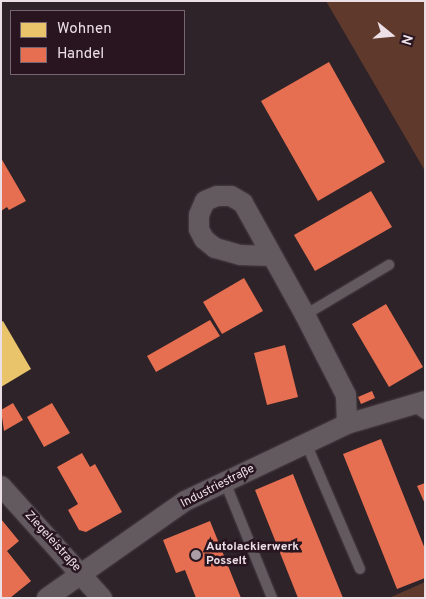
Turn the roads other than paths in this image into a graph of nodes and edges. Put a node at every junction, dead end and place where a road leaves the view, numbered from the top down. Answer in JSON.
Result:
{"nodes":[{"id":1,"x":272,"y":256,"type":"dead end"},
{"id":2,"x":389,"y":265,"type":"dead end"},
{"id":3,"x":305,"y":315,"type":"junction"},
{"id":4,"x":420,"y":407,"type":"edge"},
{"id":5,"x":348,"y":424,"type":"junction"},
{"id":6,"x":306,"y":443,"type":"junction"},
{"id":7,"x":225,"y":482,"type":"junction"},
{"id":8,"x":1,"y":486,"type":"edge"},
{"id":9,"x":360,"y":568,"type":"dead end"},
{"id":10,"x":80,"y":574,"type":"junction"},
{"id":11,"x":47,"y":598,"type":"edge"},
{"id":12,"x":102,"y":598,"type":"edge"},
{"id":13,"x":272,"y":598,"type":"edge"}],
"edges":[{"from":1,"to":3,"type":"street"},
{"from":2,"to":3,"type":"lane"},
{"from":3,"to":5,"type":"street"},
{"from":4,"to":5,"type":"street","name":"Industriestraße"},
{"from":5,"to":6,"type":"street","name":"Industriestraße"},
{"from":6,"to":7,"type":"street","name":"Industriestraße"},
{"from":6,"to":9,"type":"lane"},
{"from":7,"to":10,"type":"street","name":"Industriestraße"},
{"from":7,"to":13,"type":"lane"},
{"from":8,"to":10,"type":"street","name":"Ziegeleistraße"},
{"from":10,"to":11,"type":"street","name":"Industriestraße"},
{"from":10,"to":12,"type":"street","name":"Ziegeleistraße"}]}
